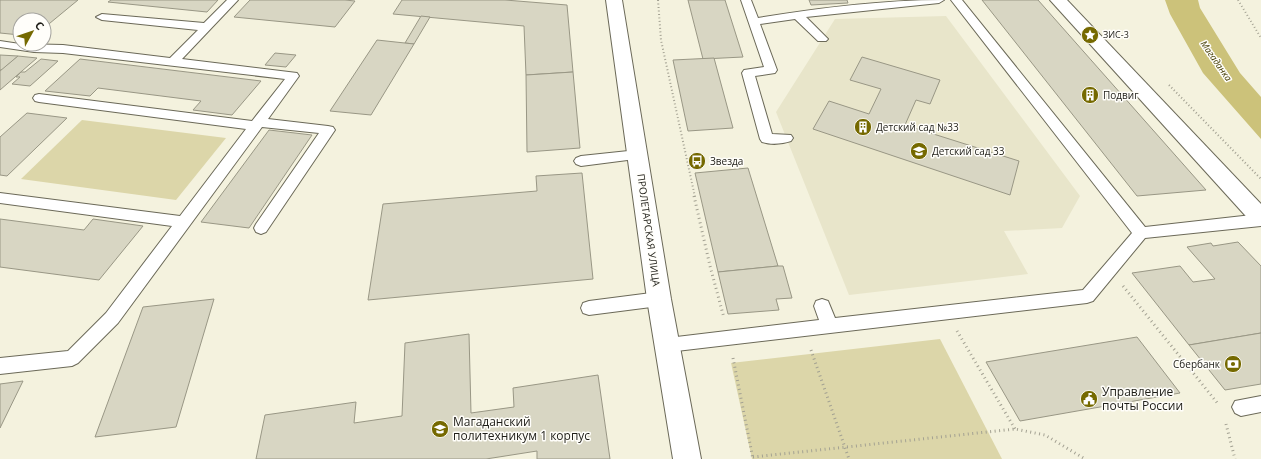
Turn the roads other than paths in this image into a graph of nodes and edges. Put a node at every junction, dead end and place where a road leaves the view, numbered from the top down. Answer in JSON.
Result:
{"nodes":[{"id":1,"x":233,"y":0,"type":"edge"},
{"id":2,"x":614,"y":0,"type":"edge"},
{"id":3,"x":746,"y":0,"type":"edge"},
{"id":4,"x":939,"y":0,"type":"edge"},
{"id":5,"x":956,"y":0,"type":"edge"},
{"id":6,"x":1058,"y":0,"type":"edge"},
{"id":7,"x":869,"y":4,"type":"edge"},
{"id":8,"x":797,"y":15,"type":"junction"},
{"id":9,"x":102,"y":17,"type":"dead end"},
{"id":10,"x":753,"y":22,"type":"junction"},
{"id":11,"x":207,"y":27,"type":"junction"},
{"id":12,"x":822,"y":39,"type":"dead end"},
{"id":13,"x":0,"y":44,"type":"edge"},
{"id":14,"x":173,"y":62,"type":"junction"},
{"id":15,"x":39,"y":98,"type":"dead end"},
{"id":16,"x":257,"y":124,"type":"junction"},
{"id":17,"x":786,"y":138,"type":"dead end"},
{"id":18,"x":638,"y":156,"type":"junction"},
{"id":19,"x":581,"y":161,"type":"dead end"},
{"id":20,"x":0,"y":198,"type":"edge"},
{"id":21,"x":1261,"y":219,"type":"edge"},
{"id":22,"x":183,"y":222,"type":"junction"},
{"id":23,"x":261,"y":228,"type":"dead end"},
{"id":24,"x":1141,"y":233,"type":"junction"},
{"id":25,"x":659,"y":299,"type":"junction"},
{"id":26,"x":822,"y":306,"type":"dead end"},
{"id":27,"x":589,"y":308,"type":"dead end"},
{"id":28,"x":830,"y":326,"type":"junction"},
{"id":29,"x":668,"y":345,"type":"junction"},
{"id":30,"x":0,"y":366,"type":"edge"},
{"id":31,"x":1261,"y":404,"type":"edge"},
{"id":32,"x":1241,"y":407,"type":"road end"},
{"id":33,"x":687,"y":459,"type":"edge"}],
"edges":[{"from":1,"to":11,"type":"lane"},
{"from":2,"to":18,"type":"street","name":"ПРОЛЕТАРСКАЯ УЛИЦА"},
{"from":3,"to":10,"type":"lane"},
{"from":4,"to":7,"type":"lane"},
{"from":5,"to":24,"type":"lane"},
{"from":6,"to":21,"type":"street"},
{"from":7,"to":8,"type":"lane"},
{"from":8,"to":10,"type":"lane"},
{"from":8,"to":12,"type":"lane"},
{"from":9,"to":11,"type":"lane"},
{"from":10,"to":17,"type":"lane"},
{"from":11,"to":14,"type":"lane"},
{"from":13,"to":14,"type":"lane"},
{"from":14,"to":16,"type":"lane"},
{"from":15,"to":16,"type":"lane"},
{"from":16,"to":22,"type":"lane"},
{"from":16,"to":23,"type":"lane"},
{"from":18,"to":19,"type":"lane"},
{"from":18,"to":25,"type":"street","name":"ПРОЛЕТАРСКАЯ УЛИЦА"},
{"from":20,"to":22,"type":"lane"},
{"from":21,"to":24,"type":"lane"},
{"from":22,"to":30,"type":"lane"},
{"from":24,"to":28,"type":"lane"},
{"from":25,"to":27,"type":"lane"},
{"from":25,"to":29,"type":"street","name":"ПРОЛЕТАРСКАЯ УЛИЦА"},
{"from":26,"to":28,"type":"lane"},
{"from":28,"to":29,"type":"lane"},
{"from":29,"to":33,"type":"street","name":"ПРОЛЕТАРСКАЯ УЛИЦА"},
{"from":31,"to":32,"type":"lane"}]}
